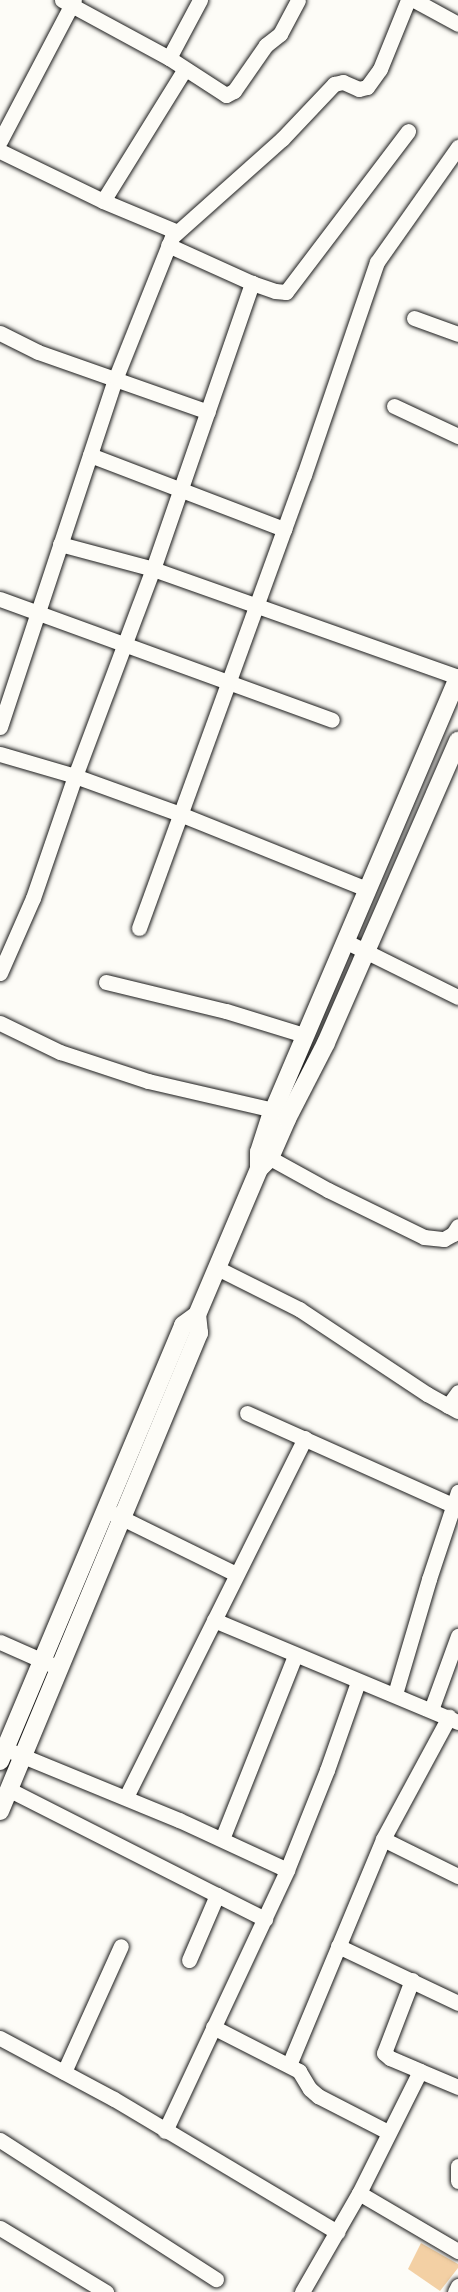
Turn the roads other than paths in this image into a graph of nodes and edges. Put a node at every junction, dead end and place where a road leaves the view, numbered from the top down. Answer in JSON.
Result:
{"nodes":[{"id":1,"x":200,"y":0,"type":"edge"},
{"id":2,"x":298,"y":0,"type":"edge"},
{"id":3,"x":408,"y":0,"type":"edge"},
{"id":4,"x":414,"y":0,"type":"edge"},
{"id":5,"x":69,"y":2,"type":"edge"},
{"id":6,"x":458,"y":24,"type":"edge"},
{"id":7,"x":170,"y":58,"type":"junction"},
{"id":8,"x":185,"y":69,"type":"junction"},
{"id":9,"x":408,"y":131,"type":"dead end"},
{"id":10,"x":0,"y":141,"type":"edge"},
{"id":11,"x":458,"y":147,"type":"edge"},
{"id":12,"x":0,"y":151,"type":"edge"},
{"id":13,"x":103,"y":201,"type":"junction"},
{"id":14,"x":172,"y":238,"type":"junction"},
{"id":15,"x":252,"y":283,"type":"junction"},
{"id":16,"x":414,"y":318,"type":"dead end"},
{"id":17,"x":0,"y":333,"type":"edge"},
{"id":18,"x":458,"y":334,"type":"edge"},
{"id":19,"x":116,"y":377,"type":"junction"},
{"id":20,"x":394,"y":406,"type":"dead end"},
{"id":21,"x":208,"y":412,"type":"junction"},
{"id":22,"x":458,"y":435,"type":"edge"},
{"id":23,"x":90,"y":455,"type":"junction"},
{"id":24,"x":181,"y":489,"type":"junction"},
{"id":25,"x":284,"y":529,"type":"junction"},
{"id":26,"x":60,"y":544,"type":"junction"},
{"id":27,"x":153,"y":569,"type":"junction"},
{"id":28,"x":0,"y":599,"type":"edge"},
{"id":29,"x":256,"y":607,"type":"junction"},
{"id":30,"x":38,"y":612,"type":"junction"},
{"id":31,"x":123,"y":644,"type":"junction"},
{"id":32,"x":458,"y":677,"type":"edge"},
{"id":33,"x":228,"y":682,"type":"junction"},
{"id":34,"x":332,"y":720,"type":"dead end"},
{"id":35,"x":0,"y":727,"type":"edge"},
{"id":36,"x":458,"y":741,"type":"edge"},
{"id":37,"x":0,"y":754,"type":"edge"},
{"id":38,"x":75,"y":776,"type":"junction"},
{"id":39,"x":180,"y":814,"type":"junction"},
{"id":40,"x":367,"y":889,"type":"junction"},
{"id":41,"x":139,"y":928,"type":"dead end"},
{"id":42,"x":345,"y":941,"type":"junction"},
{"id":43,"x":366,"y":950,"type":"junction"},
{"id":44,"x":0,"y":974,"type":"edge"},
{"id":45,"x":106,"y":982,"type":"dead end"},
{"id":46,"x":458,"y":997,"type":"edge"},
{"id":47,"x":0,"y":1023,"type":"edge"},
{"id":48,"x":304,"y":1035,"type":"junction"},
{"id":49,"x":274,"y":1110,"type":"junction"},
{"id":50,"x":263,"y":1160,"type":"junction"},
{"id":51,"x":458,"y":1226,"type":"edge"},
{"id":52,"x":217,"y":1268,"type":"junction"},
{"id":53,"x":458,"y":1392,"type":"edge"},
{"id":54,"x":453,"y":1408,"type":"edge"},
{"id":55,"x":247,"y":1413,"type":"dead end"},
{"id":56,"x":305,"y":1438,"type":"junction"},
{"id":57,"x":455,"y":1499,"type":"edge"},
{"id":58,"x":112,"y":1513,"type":"junction"},
{"id":59,"x":236,"y":1574,"type":"junction"},
{"id":60,"x":214,"y":1620,"type":"junction"},
{"id":61,"x":458,"y":1636,"type":"edge"},
{"id":62,"x":0,"y":1642,"type":"edge"},
{"id":63,"x":295,"y":1656,"type":"junction"},
{"id":64,"x":41,"y":1660,"type":"junction"},
{"id":65,"x":59,"y":1668,"type":"junction"},
{"id":66,"x":358,"y":1682,"type":"junction"},
{"id":67,"x":395,"y":1694,"type":"junction"},
{"id":68,"x":431,"y":1710,"type":"junction"},
{"id":69,"x":454,"y":1720,"type":"edge"},
{"id":70,"x":9,"y":1755,"type":"edge"},
{"id":71,"x":8,"y":1789,"type":"junction"},
{"id":72,"x":126,"y":1797,"type":"junction"},
{"id":73,"x":0,"y":1811,"type":"edge"},
{"id":74,"x":222,"y":1839,"type":"junction"},
{"id":75,"x":383,"y":1839,"type":"junction"},
{"id":76,"x":287,"y":1870,"type":"junction"},
{"id":77,"x":458,"y":1876,"type":"edge"},
{"id":78,"x":217,"y":1895,"type":"junction"},
{"id":79,"x":265,"y":1919,"type":"junction"},
{"id":80,"x":338,"y":1946,"type":"junction"},
{"id":81,"x":121,"y":1947,"type":"dead end"},
{"id":82,"x":189,"y":1960,"type":"dead end"},
{"id":83,"x":412,"y":1980,"type":"junction"},
{"id":84,"x":458,"y":2004,"type":"edge"},
{"id":85,"x":213,"y":2027,"type":"junction"},
{"id":86,"x":0,"y":2038,"type":"edge"},
{"id":87,"x":289,"y":2065,"type":"junction"},
{"id":88,"x":420,"y":2071,"type":"junction"},
{"id":89,"x":64,"y":2072,"type":"junction"},
{"id":90,"x":458,"y":2087,"type":"edge"},
{"id":91,"x":165,"y":2131,"type":"junction"},
{"id":92,"x":388,"y":2132,"type":"junction"},
{"id":93,"x":0,"y":2140,"type":"edge"},
{"id":94,"x":458,"y":2166,"type":"edge"},
{"id":95,"x":458,"y":2181,"type":"edge"},
{"id":96,"x":359,"y":2193,"type":"junction"},
{"id":97,"x":0,"y":2229,"type":"edge"},
{"id":98,"x":337,"y":2232,"type":"junction"},
{"id":99,"x":458,"y":2251,"type":"edge"},
{"id":100,"x":216,"y":2279,"type":"dead end"},
{"id":101,"x":458,"y":2286,"type":"edge"},
{"id":102,"x":106,"y":2292,"type":"edge"},
{"id":103,"x":303,"y":2292,"type":"edge"},
{"id":104,"x":455,"y":2292,"type":"edge"}],
"edges":[{"from":1,"to":7,"type":"street"},
{"from":2,"to":8,"type":"street"},
{"from":3,"to":14,"type":"street"},
{"from":4,"to":6,"type":"street"},
{"from":5,"to":7,"type":"street"},
{"from":5,"to":10,"type":"street"},
{"from":7,"to":8,"type":"street"},
{"from":8,"to":13,"type":"street"},
{"from":9,"to":15,"type":"street"},
{"from":11,"to":25,"type":"street"},
{"from":12,"to":13,"type":"street"},
{"from":13,"to":14,"type":"street"},
{"from":14,"to":15,"type":"street"},
{"from":14,"to":19,"type":"street"},
{"from":15,"to":21,"type":"street"},
{"from":16,"to":18,"type":"street"},
{"from":17,"to":19,"type":"street"},
{"from":19,"to":21,"type":"street"},
{"from":19,"to":23,"type":"street"},
{"from":20,"to":22,"type":"street"},
{"from":21,"to":24,"type":"street"},
{"from":23,"to":24,"type":"street"},
{"from":23,"to":26,"type":"street"},
{"from":24,"to":25,"type":"street"},
{"from":24,"to":27,"type":"street"},
{"from":25,"to":29,"type":"street"},
{"from":26,"to":27,"type":"street"},
{"from":26,"to":30,"type":"street"},
{"from":27,"to":29,"type":"street"},
{"from":27,"to":31,"type":"street"},
{"from":28,"to":30,"type":"street"},
{"from":29,"to":32,"type":"street"},
{"from":29,"to":33,"type":"street"},
{"from":30,"to":31,"type":"street"},
{"from":30,"to":35,"type":"street"},
{"from":31,"to":33,"type":"street"},
{"from":31,"to":38,"type":"street"},
{"from":32,"to":40,"type":"street"},
{"from":33,"to":34,"type":"street"},
{"from":33,"to":39,"type":"street"},
{"from":36,"to":43,"type":"street"},
{"from":37,"to":38,"type":"street"},
{"from":38,"to":39,"type":"street"},
{"from":38,"to":44,"type":"street"},
{"from":39,"to":40,"type":"street"},
{"from":39,"to":41,"type":"street"},
{"from":40,"to":42,"type":"street"},
{"from":42,"to":43,"type":"street"},
{"from":42,"to":48,"type":"street"},
{"from":43,"to":46,"type":"street"},
{"from":43,"to":50,"type":"street"},
{"from":45,"to":48,"type":"street"},
{"from":47,"to":49,"type":"street"},
{"from":48,"to":49,"type":"street"},
{"from":49,"to":50,"type":"street"},
{"from":50,"to":51,"type":"street"},
{"from":50,"to":52,"type":"street"},
{"from":52,"to":54,"type":"street"},
{"from":52,"to":58,"type":"street"},
{"from":53,"to":54,"type":"street"},
{"from":55,"to":56,"type":"street"},
{"from":56,"to":57,"type":"street"},
{"from":56,"to":59,"type":"street"},
{"from":57,"to":67,"type":"street"},
{"from":58,"to":59,"type":"street"},
{"from":58,"to":64,"type":"street"},
{"from":58,"to":65,"type":"street"},
{"from":59,"to":60,"type":"street"},
{"from":60,"to":63,"type":"street"},
{"from":60,"to":72,"type":"street"},
{"from":61,"to":68,"type":"street"},
{"from":62,"to":64,"type":"street"},
{"from":63,"to":66,"type":"street"},
{"from":63,"to":74,"type":"street"},
{"from":64,"to":65,"type":"street"},
{"from":64,"to":70,"type":"street"},
{"from":65,"to":70,"type":"street"},
{"from":66,"to":67,"type":"street"},
{"from":66,"to":76,"type":"street"},
{"from":67,"to":68,"type":"street"},
{"from":68,"to":69,"type":"street"},
{"from":69,"to":75,"type":"street"},
{"from":70,"to":71,"type":"street"},
{"from":70,"to":72,"type":"street"},
{"from":71,"to":73,"type":"street"},
{"from":71,"to":78,"type":"street"},
{"from":72,"to":74,"type":"street"},
{"from":74,"to":76,"type":"street"},
{"from":75,"to":77,"type":"street"},
{"from":75,"to":80,"type":"street"},
{"from":76,"to":79,"type":"street"},
{"from":78,"to":79,"type":"street"},
{"from":78,"to":82,"type":"street"},
{"from":79,"to":85,"type":"street"},
{"from":80,"to":83,"type":"street"},
{"from":80,"to":87,"type":"street"},
{"from":81,"to":89,"type":"street"},
{"from":83,"to":84,"type":"street"},
{"from":83,"to":88,"type":"street"},
{"from":85,"to":87,"type":"street"},
{"from":85,"to":91,"type":"street"},
{"from":86,"to":89,"type":"street"},
{"from":87,"to":92,"type":"street"},
{"from":88,"to":90,"type":"street"},
{"from":88,"to":92,"type":"street"},
{"from":89,"to":91,"type":"street"},
{"from":91,"to":98,"type":"street"},
{"from":92,"to":96,"type":"street"},
{"from":93,"to":100,"type":"street"},
{"from":94,"to":95,"type":"street"},
{"from":96,"to":98,"type":"street"},
{"from":96,"to":99,"type":"street"},
{"from":97,"to":102,"type":"street"},
{"from":98,"to":103,"type":"street"},
{"from":101,"to":104,"type":"street"}]}
